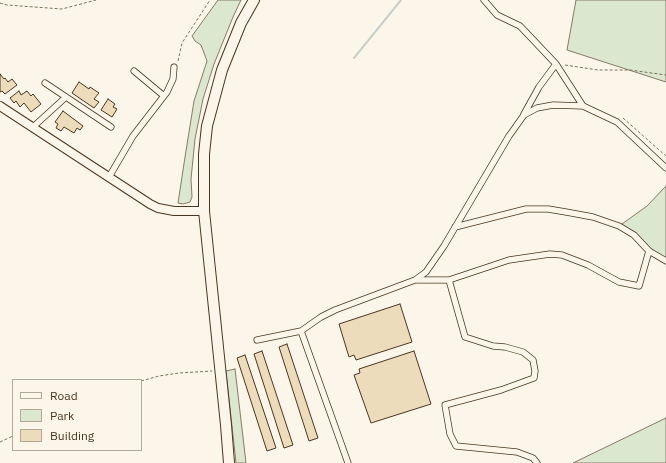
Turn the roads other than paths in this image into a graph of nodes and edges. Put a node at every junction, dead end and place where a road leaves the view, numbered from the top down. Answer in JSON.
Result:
{"nodes":[{"id":1,"x":254,"y":0,"type":"edge"},
{"id":2,"x":484,"y":0,"type":"edge"},
{"id":3,"x":556,"y":64,"type":"junction"},
{"id":4,"x":174,"y":66,"type":"road end"},
{"id":5,"x":134,"y":71,"type":"dead end"},
{"id":6,"x":45,"y":83,"type":"dead end"},
{"id":7,"x":164,"y":96,"type":"junction"},
{"id":8,"x":66,"y":97,"type":"junction"},
{"id":9,"x":0,"y":106,"type":"edge"},
{"id":10,"x":583,"y":106,"type":"junction"},
{"id":11,"x":524,"y":115,"type":"junction"},
{"id":12,"x":33,"y":127,"type":"junction"},
{"id":13,"x":111,"y":127,"type":"dead end"},
{"id":14,"x":666,"y":168,"type":"edge"},
{"id":15,"x":109,"y":177,"type":"junction"},
{"id":16,"x":204,"y":211,"type":"junction"},
{"id":17,"x":455,"y":227,"type":"junction"},
{"id":18,"x":649,"y":251,"type":"junction"},
{"id":19,"x":666,"y":261,"type":"edge"},
{"id":20,"x":415,"y":280,"type":"junction"},
{"id":21,"x":449,"y":280,"type":"junction"},
{"id":22,"x":301,"y":331,"type":"junction"},
{"id":23,"x":257,"y":340,"type":"dead end"},
{"id":24,"x":229,"y":463,"type":"edge"},
{"id":25,"x":348,"y":463,"type":"edge"},
{"id":26,"x":537,"y":463,"type":"edge"}],
"edges":[{"from":1,"to":16,"type":"highway"},
{"from":2,"to":3,"type":"street"},
{"from":3,"to":10,"type":"street"},
{"from":3,"to":11,"type":"street"},
{"from":4,"to":7,"type":"street"},
{"from":5,"to":7,"type":"street"},
{"from":6,"to":8,"type":"street"},
{"from":7,"to":15,"type":"street"},
{"from":8,"to":12,"type":"street"},
{"from":8,"to":13,"type":"street"},
{"from":9,"to":12,"type":"street"},
{"from":10,"to":11,"type":"street"},
{"from":10,"to":14,"type":"street"},
{"from":11,"to":17,"type":"street"},
{"from":12,"to":15,"type":"street"},
{"from":15,"to":16,"type":"street"},
{"from":16,"to":24,"type":"highway"},
{"from":17,"to":18,"type":"street"},
{"from":17,"to":20,"type":"street"},
{"from":18,"to":19,"type":"street"},
{"from":18,"to":21,"type":"street"},
{"from":20,"to":21,"type":"street"},
{"from":20,"to":22,"type":"street"},
{"from":21,"to":26,"type":"street"},
{"from":22,"to":23,"type":"street"},
{"from":22,"to":25,"type":"street"}]}
